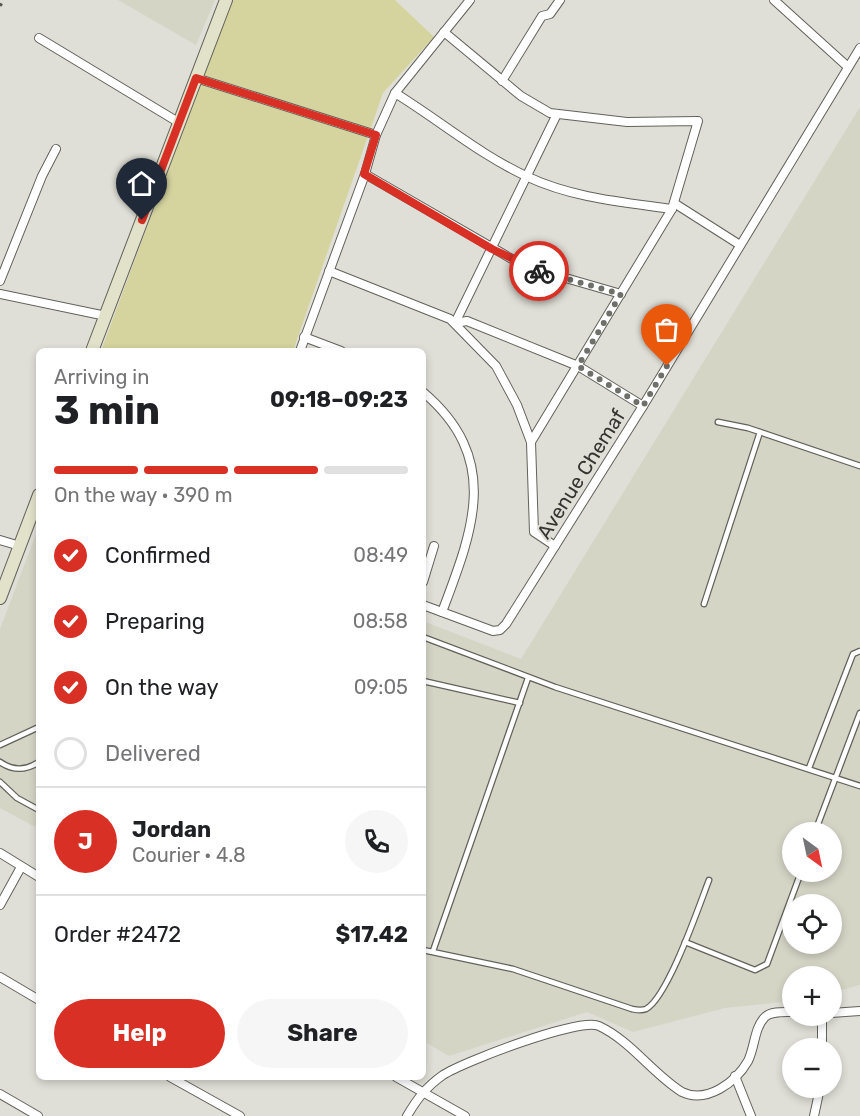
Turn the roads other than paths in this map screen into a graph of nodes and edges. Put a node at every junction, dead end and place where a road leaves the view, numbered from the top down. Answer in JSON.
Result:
{"nodes":[{"id":1,"x":226,"y":0,"type":"edge"},
{"id":2,"x":560,"y":0,"type":"edge"},
{"id":3,"x":774,"y":0,"type":"edge"},
{"id":4,"x":465,"y":2,"type":"edge"},
{"id":5,"x":444,"y":32,"type":"junction"},
{"id":6,"x":39,"y":38,"type":"dead end"},
{"id":7,"x":860,"y":48,"type":"edge"},
{"id":8,"x":848,"y":67,"type":"junction"},
{"id":9,"x":196,"y":78,"type":"junction"},
{"id":10,"x":502,"y":81,"type":"junction"},
{"id":11,"x":395,"y":93,"type":"junction"},
{"id":12,"x":557,"y":114,"type":"junction"},
{"id":13,"x":178,"y":122,"type":"junction"},
{"id":14,"x":376,"y":135,"type":"junction"},
{"id":15,"x":56,"y":149,"type":"dead end"},
{"id":16,"x":364,"y":174,"type":"junction"},
{"id":17,"x":529,"y":177,"type":"junction"},
{"id":18,"x":673,"y":206,"type":"junction"},
{"id":19,"x":740,"y":245,"type":"junction"},
{"id":20,"x":492,"y":249,"type":"junction"},
{"id":21,"x":329,"y":271,"type":"junction"},
{"id":22,"x":0,"y":281,"type":"edge"},
{"id":23,"x":0,"y":294,"type":"edge"},
{"id":24,"x":621,"y":294,"type":"junction"},
{"id":25,"x":106,"y":316,"type":"junction"},
{"id":26,"x":455,"y":323,"type":"junction"},
{"id":27,"x":304,"y":337,"type":"junction"},
{"id":28,"x":93,"y":348,"type":"edge"},
{"id":29,"x":301,"y":348,"type":"edge"},
{"id":30,"x":333,"y":348,"type":"edge"},
{"id":31,"x":578,"y":366,"type":"junction"},
{"id":32,"x":426,"y":395,"type":"edge"},
{"id":33,"x":643,"y":406,"type":"junction"},
{"id":34,"x":718,"y":422,"type":"dead end"},
{"id":35,"x":760,"y":432,"type":"junction"},
{"id":36,"x":531,"y":442,"type":"junction"},
{"id":37,"x":860,"y":466,"type":"edge"},
{"id":38,"x":36,"y":503,"type":"edge"},
{"id":39,"x":0,"y":540,"type":"edge"},
{"id":40,"x":20,"y":546,"type":"junction"},
{"id":41,"x":434,"y":546,"type":"dead end"},
{"id":42,"x":555,"y":546,"type":"junction"},
{"id":43,"x":426,"y":572,"type":"edge"},
{"id":44,"x":0,"y":598,"type":"edge"},
{"id":45,"x":704,"y":604,"type":"dead end"},
{"id":46,"x":426,"y":606,"type":"edge"},
{"id":47,"x":442,"y":612,"type":"junction"},
{"id":48,"x":426,"y":638,"type":"edge"},
{"id":49,"x":860,"y":651,"type":"edge"},
{"id":50,"x":528,"y":678,"type":"junction"},
{"id":51,"x":426,"y":682,"type":"edge"},
{"id":52,"x":520,"y":704,"type":"junction"},
{"id":53,"x":860,"y":713,"type":"edge"},
{"id":54,"x":36,"y":728,"type":"edge"},
{"id":55,"x":0,"y":745,"type":"edge"},
{"id":56,"x":0,"y":762,"type":"edge"},
{"id":57,"x":36,"y":763,"type":"edge"},
{"id":58,"x":809,"y":768,"type":"junction"},
{"id":59,"x":836,"y":777,"type":"junction"},
{"id":60,"x":0,"y":782,"type":"edge"},
{"id":61,"x":860,"y":786,"type":"edge"},
{"id":62,"x":36,"y":808,"type":"edge"},
{"id":63,"x":819,"y":822,"type":"edge"},
{"id":64,"x":0,"y":853,"type":"edge"},
{"id":65,"x":21,"y":867,"type":"junction"},
{"id":66,"x":36,"y":875,"type":"edge"},
{"id":67,"x":709,"y":880,"type":"dead end"},
{"id":68,"x":797,"y":882,"type":"edge"},
{"id":69,"x":0,"y":905,"type":"edge"},
{"id":70,"x":685,"y":942,"type":"junction"},
{"id":71,"x":426,"y":950,"type":"edge"},
{"id":72,"x":433,"y":951,"type":"junction"},
{"id":73,"x":0,"y":977,"type":"edge"},
{"id":74,"x":36,"y":998,"type":"edge"},
{"id":75,"x":860,"y":1011,"type":"edge"},
{"id":76,"x":782,"y":1012,"type":"edge"},
{"id":77,"x":842,"y":1012,"type":"edge"},
{"id":78,"x":735,"y":1077,"type":"junction"},
{"id":79,"x":176,"y":1080,"type":"edge"},
{"id":80,"x":402,"y":1080,"type":"edge"},
{"id":81,"x":422,"y":1091,"type":"junction"},
{"id":82,"x":0,"y":1094,"type":"edge"},
{"id":83,"x":818,"y":1098,"type":"edge"},
{"id":84,"x":38,"y":1116,"type":"edge"},
{"id":85,"x":240,"y":1116,"type":"edge"},
{"id":86,"x":406,"y":1116,"type":"edge"},
{"id":87,"x":465,"y":1116,"type":"edge"},
{"id":88,"x":751,"y":1116,"type":"edge"},
{"id":89,"x":814,"y":1116,"type":"edge"}],
"edges":[{"from":1,"to":9,"type":"street"},
{"from":2,"to":10,"type":"street"},
{"from":3,"to":8,"type":"street"},
{"from":4,"to":5,"type":"street"},
{"from":5,"to":10,"type":"street"},
{"from":5,"to":11,"type":"street"},
{"from":6,"to":13,"type":"street"},
{"from":7,"to":8,"type":"street","name":"Avenue Chemaf"},
{"from":8,"to":19,"type":"street","name":"Avenue Chemaf"},
{"from":9,"to":13,"type":"street"},
{"from":9,"to":14,"type":"street"},
{"from":10,"to":12,"type":"street"},
{"from":11,"to":14,"type":"street"},
{"from":11,"to":17,"type":"street"},
{"from":12,"to":17,"type":"street"},
{"from":12,"to":18,"type":"street"},
{"from":13,"to":25,"type":"street"},
{"from":14,"to":16,"type":"street"},
{"from":15,"to":22,"type":"street"},
{"from":16,"to":20,"type":"street"},
{"from":16,"to":21,"type":"street"},
{"from":17,"to":18,"type":"street"},
{"from":17,"to":20,"type":"street"},
{"from":18,"to":19,"type":"street"},
{"from":18,"to":24,"type":"street"},
{"from":19,"to":33,"type":"street","name":"Avenue Chemaf"},
{"from":20,"to":24,"type":"street"},
{"from":20,"to":26,"type":"street"},
{"from":21,"to":26,"type":"street"},
{"from":21,"to":27,"type":"street"},
{"from":23,"to":25,"type":"street"},
{"from":24,"to":31,"type":"street"},
{"from":25,"to":28,"type":"street"},
{"from":26,"to":31,"type":"street"},
{"from":26,"to":36,"type":"street"},
{"from":27,"to":29,"type":"street"},
{"from":27,"to":30,"type":"street"},
{"from":31,"to":33,"type":"street"},
{"from":31,"to":36,"type":"street"},
{"from":32,"to":47,"type":"street"},
{"from":33,"to":42,"type":"street","name":"Avenue Chemaf"},
{"from":34,"to":35,"type":"lane"},
{"from":35,"to":37,"type":"lane"},
{"from":35,"to":45,"type":"lane"},
{"from":36,"to":42,"type":"street"},
{"from":38,"to":40,"type":"street"},
{"from":39,"to":40,"type":"street"},
{"from":40,"to":44,"type":"street"},
{"from":41,"to":43,"type":"street"},
{"from":42,"to":47,"type":"street","name":"Avenue Chemaf"},
{"from":46,"to":47,"type":"street","name":"Avenue Chemaf"},
{"from":48,"to":50,"type":"lane"},
{"from":49,"to":58,"type":"lane"},
{"from":50,"to":52,"type":"lane"},
{"from":50,"to":58,"type":"lane"},
{"from":51,"to":52,"type":"lane"},
{"from":52,"to":72,"type":"lane"},
{"from":53,"to":59,"type":"lane"},
{"from":54,"to":55,"type":"lane"},
{"from":56,"to":57,"type":"lane"},
{"from":58,"to":59,"type":"lane"},
{"from":59,"to":61,"type":"lane"},
{"from":59,"to":63,"type":"lane"},
{"from":60,"to":62,"type":"lane"},
{"from":64,"to":65,"type":"street"},
{"from":65,"to":66,"type":"street"},
{"from":65,"to":69,"type":"street"},
{"from":67,"to":70,"type":"lane"},
{"from":68,"to":70,"type":"lane"},
{"from":70,"to":72,"type":"lane"},
{"from":71,"to":72,"type":"lane"},
{"from":73,"to":74,"type":"street"},
{"from":75,"to":77,"type":"street"},
{"from":76,"to":78,"type":"street"},
{"from":78,"to":81,"type":"street"},
{"from":78,"to":88,"type":"street"},
{"from":79,"to":85,"type":"street"},
{"from":80,"to":81,"type":"street"},
{"from":81,"to":86,"type":"street"},
{"from":81,"to":87,"type":"street"},
{"from":82,"to":84,"type":"street"},
{"from":83,"to":89,"type":"street"}]}
